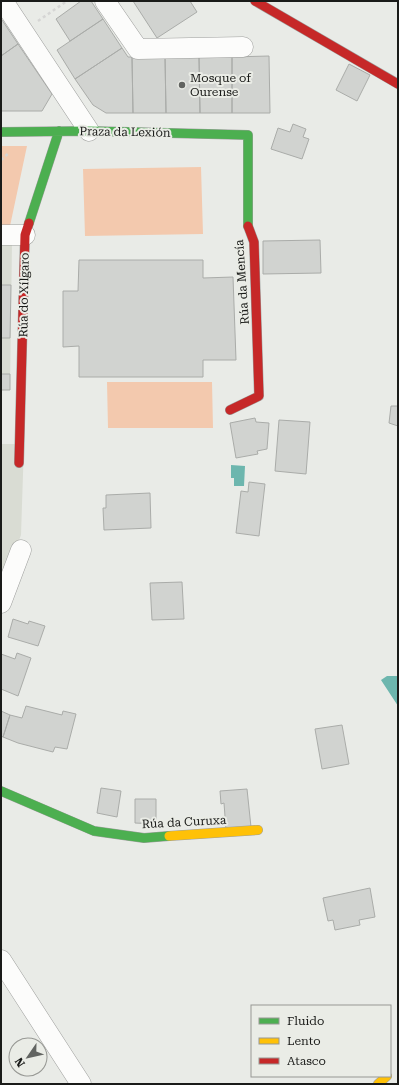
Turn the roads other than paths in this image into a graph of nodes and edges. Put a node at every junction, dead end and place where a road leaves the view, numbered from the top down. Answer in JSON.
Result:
{"nodes":[{"id":1,"x":105,"y":1,"type":"edge"},
{"id":2,"x":255,"y":1,"type":"edge"},
{"id":3,"x":3,"y":3,"type":"edge"},
{"id":4,"x":244,"y":47,"type":"dead end"},
{"id":5,"x":398,"y":84,"type":"edge"},
{"id":6,"x":59,"y":131,"type":"junction"},
{"id":7,"x":90,"y":131,"type":"junction"},
{"id":8,"x":1,"y":132,"type":"edge"},
{"id":9,"x":248,"y":135,"type":"joint"},
{"id":10,"x":1,"y":235,"type":"edge"},
{"id":11,"x":25,"y":235,"type":"junction"},
{"id":12,"x":230,"y":410,"type":"dead end"},
{"id":13,"x":19,"y":463,"type":"dead end"},
{"id":14,"x":21,"y":550,"type":"dead end"},
{"id":15,"x":1,"y":603,"type":"edge"},
{"id":16,"x":1,"y":791,"type":"edge"},
{"id":17,"x":258,"y":830,"type":"dead end"},
{"id":18,"x":1,"y":960,"type":"edge"},
{"id":19,"x":386,"y":1077,"type":"edge"},
{"id":20,"x":81,"y":1084,"type":"edge"},
{"id":21,"x":378,"y":1084,"type":"edge"}],
"edges":[{"from":1,"to":4,"type":"street"},
{"from":2,"to":5,"type":"main road"},
{"from":3,"to":7,"type":"street"},
{"from":6,"to":7,"type":"main road","name":"Praza da Lexión"},
{"from":6,"to":8,"type":"main road","name":"Praza da Lexión"},
{"from":6,"to":11,"type":"main road","name":"Rúa do Xílgaro"},
{"from":7,"to":9,"type":"main road","name":"Praza da Lexión"},
{"from":9,"to":12,"type":"main road","name":"Rúa da Mencía"},
{"from":10,"to":11,"type":"street"},
{"from":11,"to":13,"type":"main road","name":"Rúa do Xílgaro"},
{"from":14,"to":15,"type":"street"},
{"from":16,"to":17,"type":"main road","name":"Rúa da Curuxa"},
{"from":18,"to":20,"type":"street"},
{"from":19,"to":21,"type":"main road"}]}
